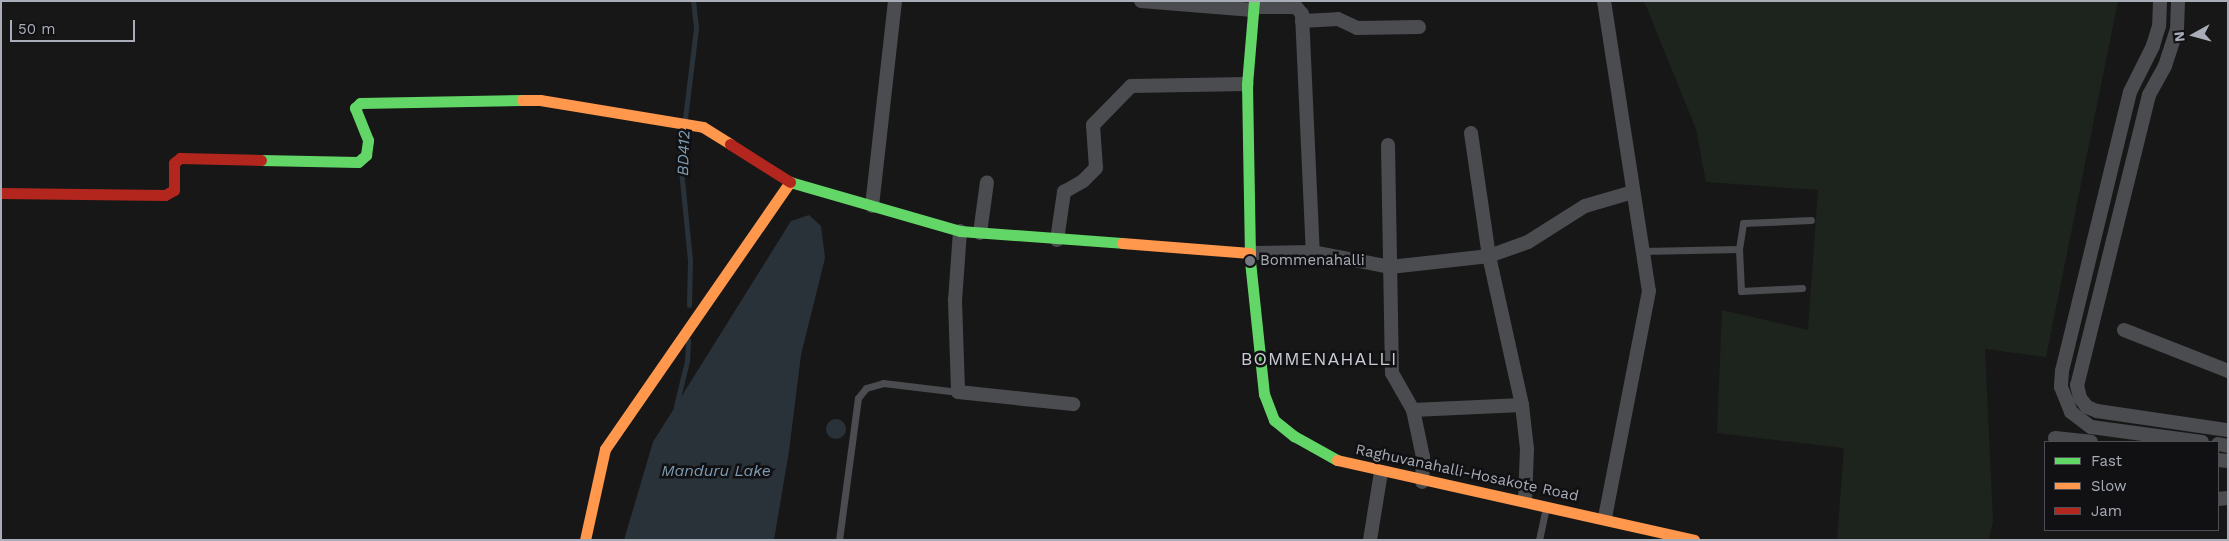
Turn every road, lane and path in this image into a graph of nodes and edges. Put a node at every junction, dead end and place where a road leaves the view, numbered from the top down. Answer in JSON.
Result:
{"nodes":[{"id":1,"x":895,"y":1,"type":"edge"},
{"id":2,"x":1141,"y":1,"type":"edge"},
{"id":3,"x":1604,"y":1,"type":"edge"},
{"id":4,"x":2160,"y":1,"type":"edge"},
{"id":5,"x":2178,"y":1,"type":"edge"},
{"id":6,"x":1254,"y":6,"type":"edge"},
{"id":7,"x":1302,"y":21,"type":"junction"},
{"id":8,"x":1419,"y":27,"type":"dead end"},
{"id":9,"x":1248,"y":84,"type":"junction"},
{"id":10,"x":2130,"y":92,"type":"junction"},
{"id":11,"x":2149,"y":95,"type":"junction"},
{"id":12,"x":1471,"y":133,"type":"dead end"},
{"id":13,"x":1388,"y":145,"type":"dead end"},
{"id":14,"x":790,"y":182,"type":"junction"},
{"id":15,"x":987,"y":182,"type":"dead end"},
{"id":16,"x":1632,"y":192,"type":"junction"},
{"id":17,"x":1,"y":193,"type":"edge"},
{"id":18,"x":872,"y":206,"type":"junction"},
{"id":19,"x":1811,"y":220,"type":"dead end"},
{"id":20,"x":960,"y":231,"type":"junction"},
{"id":21,"x":980,"y":233,"type":"junction"},
{"id":22,"x":1057,"y":236,"type":"junction"},
{"id":23,"x":1739,"y":249,"type":"junction"},
{"id":24,"x":1642,"y":251,"type":"junction"},
{"id":25,"x":1313,"y":252,"type":"junction"},
{"id":26,"x":1250,"y":253,"type":"junction"},
{"id":27,"x":1489,"y":256,"type":"junction"},
{"id":28,"x":1390,"y":267,"type":"junction"},
{"id":29,"x":1802,"y":288,"type":"dead end"},
{"id":30,"x":2124,"y":330,"type":"dead end"},
{"id":31,"x":2228,"y":371,"type":"edge"},
{"id":32,"x":958,"y":392,"type":"junction"},
{"id":33,"x":2084,"y":402,"type":"junction"},
{"id":34,"x":1073,"y":404,"type":"dead end"},
{"id":35,"x":1522,"y":405,"type":"junction"},
{"id":36,"x":1413,"y":410,"type":"junction"},
{"id":37,"x":2071,"y":412,"type":"junction"},
{"id":38,"x":2228,"y":430,"type":"edge"},
{"id":39,"x":2055,"y":438,"type":"dead end"},
{"id":40,"x":2082,"y":441,"type":"edge"},
{"id":41,"x":2195,"y":441,"type":"edge"},
{"id":42,"x":1381,"y":472,"type":"junction"},
{"id":43,"x":1422,"y":482,"type":"junction"},
{"id":44,"x":1525,"y":500,"type":"junction"},
{"id":45,"x":1547,"y":505,"type":"junction"},
{"id":46,"x":1605,"y":518,"type":"junction"},
{"id":47,"x":1672,"y":538,"type":"edge"},
{"id":48,"x":585,"y":540,"type":"edge"},
{"id":49,"x":839,"y":540,"type":"edge"},
{"id":50,"x":1370,"y":540,"type":"edge"},
{"id":51,"x":1539,"y":540,"type":"edge"},
{"id":52,"x":1693,"y":540,"type":"edge"}],
"edges":[{"from":1,"to":18,"type":"street"},
{"from":2,"to":6,"type":"street"},
{"from":3,"to":16,"type":"street"},
{"from":4,"to":10,"type":"street"},
{"from":5,"to":11,"type":"street"},
{"from":6,"to":7,"type":"street"},
{"from":6,"to":9,"type":"main road","name":"Raghuvanahalli-Hosakote Road"},
{"from":7,"to":8,"type":"street"},
{"from":7,"to":25,"type":"street"},
{"from":9,"to":22,"type":"street"},
{"from":9,"to":26,"type":"main road","name":"Raghuvanahalli-Hosakote Road"},
{"from":10,"to":11,"type":"street"},
{"from":10,"to":37,"type":"street"},
{"from":11,"to":33,"type":"street"},
{"from":12,"to":27,"type":"street"},
{"from":13,"to":28,"type":"street"},
{"from":14,"to":17,"type":"main road"},
{"from":14,"to":18,"type":"main road"},
{"from":14,"to":48,"type":"main road"},
{"from":15,"to":21,"type":"street"},
{"from":16,"to":24,"type":"street"},
{"from":16,"to":27,"type":"street"},
{"from":18,"to":20,"type":"main road"},
{"from":19,"to":23,"type":"lane"},
{"from":20,"to":21,"type":"main road"},
{"from":20,"to":32,"type":"street"},
{"from":21,"to":22,"type":"main road"},
{"from":22,"to":26,"type":"main road"},
{"from":23,"to":24,"type":"lane"},
{"from":23,"to":29,"type":"lane"},
{"from":24,"to":46,"type":"street"},
{"from":25,"to":26,"type":"street"},
{"from":25,"to":28,"type":"street"},
{"from":26,"to":42,"type":"main road","name":"Raghuvanahalli-Hosakote Road"},
{"from":27,"to":28,"type":"street"},
{"from":27,"to":35,"type":"street"},
{"from":28,"to":36,"type":"street"},
{"from":30,"to":31,"type":"street"},
{"from":32,"to":34,"type":"street"},
{"from":32,"to":49,"type":"lane"},
{"from":33,"to":37,"type":"street"},
{"from":33,"to":38,"type":"street"},
{"from":35,"to":36,"type":"street"},
{"from":35,"to":44,"type":"street"},
{"from":36,"to":43,"type":"street"},
{"from":37,"to":41,"type":"street"},
{"from":39,"to":40,"type":"street"},
{"from":42,"to":43,"type":"main road","name":"Raghuvanahalli-Hosakote Road"},
{"from":42,"to":50,"type":"street"},
{"from":43,"to":44,"type":"main road","name":"Raghuvanahalli-Hosakote Road"},
{"from":44,"to":45,"type":"main road","name":"Raghuvanahalli-Hosakote Road"},
{"from":45,"to":46,"type":"main road","name":"Raghuvanahalli-Hosakote Road"},
{"from":45,"to":51,"type":"lane"},
{"from":46,"to":47,"type":"main road","name":"Raghuvanahalli-Hosakote Road"},
{"from":47,"to":52,"type":"main road","name":"Raghuvanahalli-Hosakote Road"}]}
